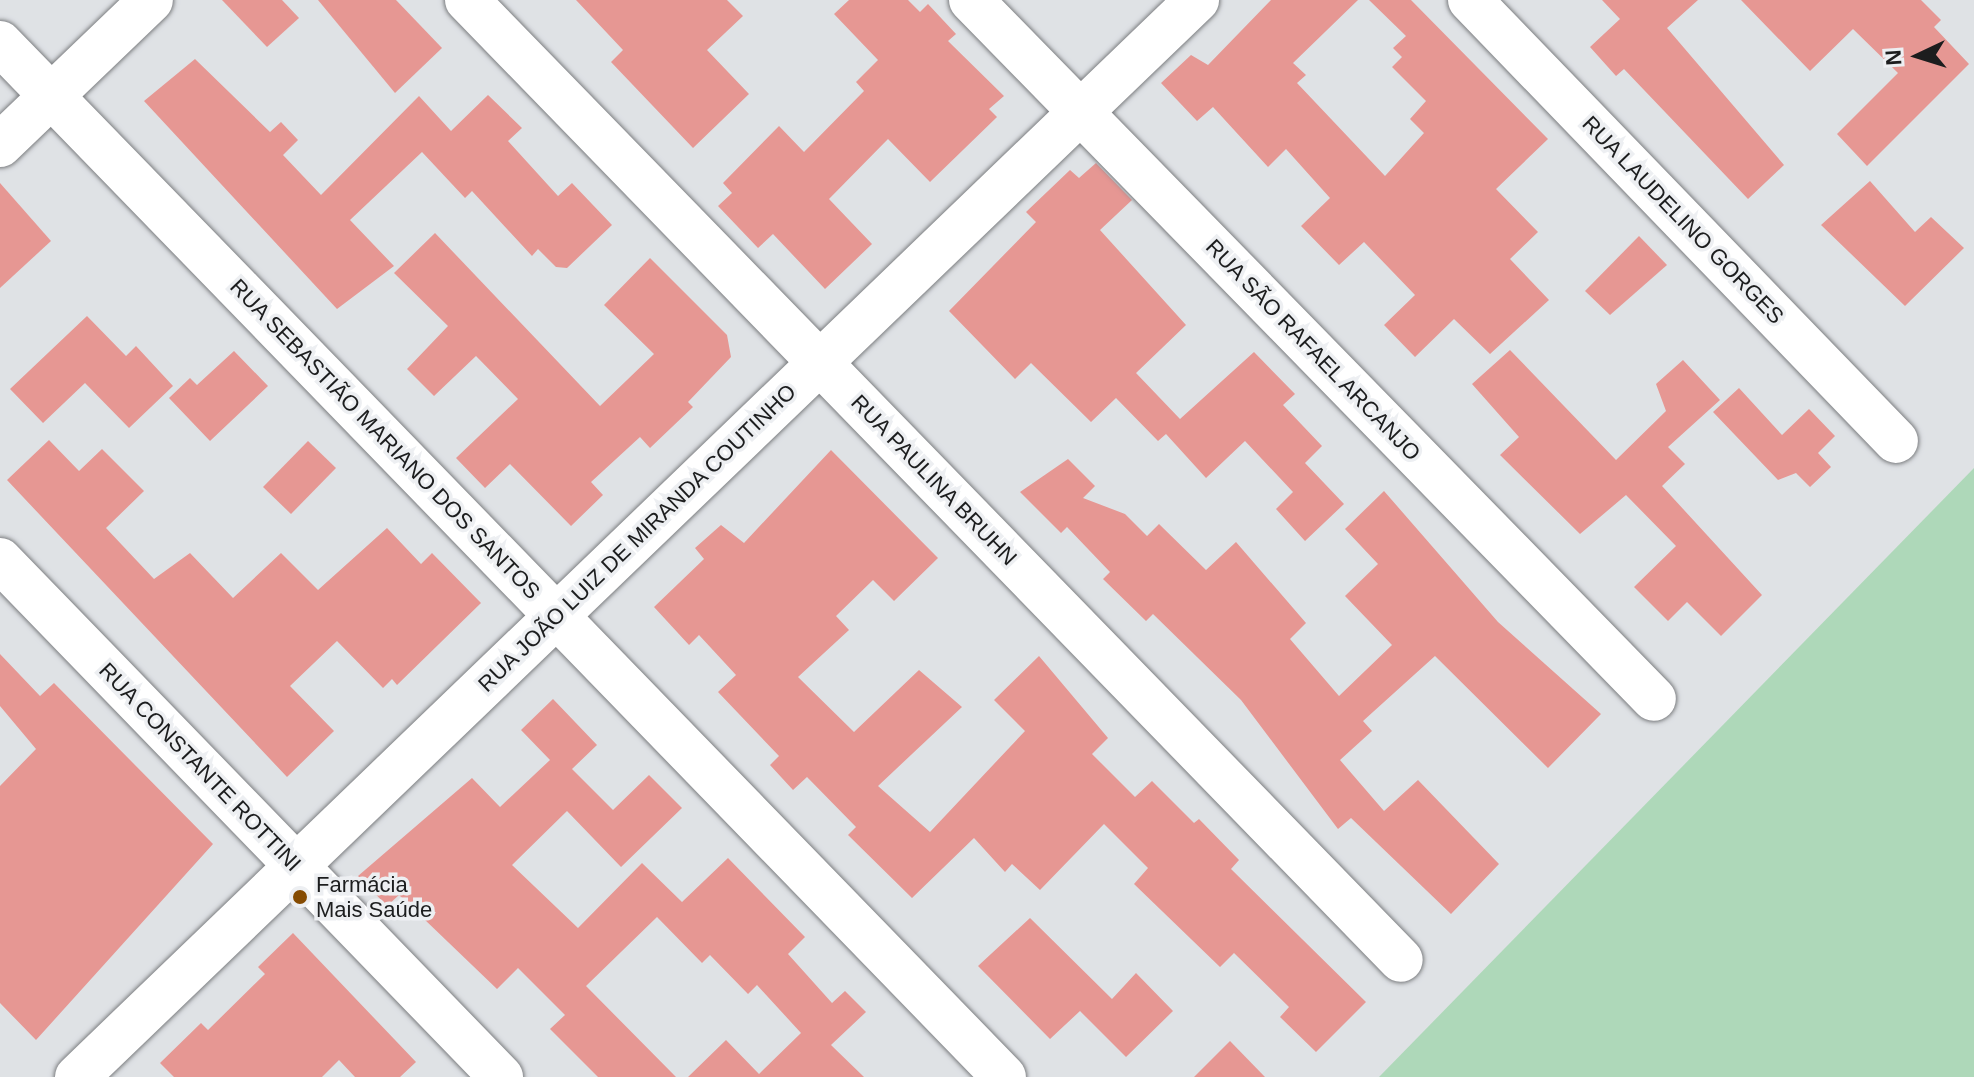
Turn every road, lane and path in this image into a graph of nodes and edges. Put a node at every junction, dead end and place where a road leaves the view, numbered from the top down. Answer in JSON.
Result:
{"nodes":[{"id":1,"x":151,"y":0,"type":"edge"},
{"id":2,"x":467,"y":0,"type":"edge"},
{"id":3,"x":971,"y":0,"type":"edge"},
{"id":4,"x":1197,"y":0,"type":"edge"},
{"id":5,"x":1470,"y":0,"type":"edge"},
{"id":6,"x":0,"y":43,"type":"edge"},
{"id":7,"x":51,"y":95,"type":"junction"},
{"id":8,"x":1080,"y":112,"type":"junction"},
{"id":9,"x":0,"y":145,"type":"edge"},
{"id":10,"x":820,"y":362,"type":"junction"},
{"id":11,"x":1896,"y":441,"type":"dead end"},
{"id":12,"x":0,"y":560,"type":"edge"},
{"id":13,"x":557,"y":615,"type":"junction"},
{"id":14,"x":1654,"y":699,"type":"dead end"},
{"id":15,"x":297,"y":866,"type":"junction"},
{"id":16,"x":1401,"y":960,"type":"dead end"},
{"id":17,"x":77,"y":1077,"type":"edge"},
{"id":18,"x":501,"y":1077,"type":"edge"},
{"id":19,"x":1004,"y":1077,"type":"edge"}],
"edges":[{"from":1,"to":7,"type":"street"},
{"from":2,"to":10,"type":"street","name":"RUA PAULINA BRUHN"},
{"from":3,"to":8,"type":"street","name":"RUA SÃO RAFAEL ARCANJO"},
{"from":4,"to":8,"type":"street","name":"RUA JOÃO LUIZ DE MIRANDA COUTINHO"},
{"from":5,"to":11,"type":"street","name":"RUA LAUDELINO GORGES"},
{"from":6,"to":7,"type":"street","name":"RUA SEBASTIÃO MARIANO DOS SANTOS"},
{"from":7,"to":9,"type":"street"},
{"from":7,"to":13,"type":"street","name":"RUA SEBASTIÃO MARIANO DOS SANTOS"},
{"from":8,"to":10,"type":"street","name":"RUA JOÃO LUIZ DE MIRANDA COUTINHO"},
{"from":8,"to":14,"type":"street","name":"RUA SÃO RAFAEL ARCANJO"},
{"from":10,"to":13,"type":"street","name":"RUA JOÃO LUIZ DE MIRANDA COUTINHO"},
{"from":10,"to":16,"type":"street","name":"RUA PAULINA BRUHN"},
{"from":12,"to":15,"type":"street","name":"RUA CONSTANTE ROTTINI"},
{"from":13,"to":15,"type":"street","name":"RUA JOÃO LUIZ DE MIRANDA COUTINHO"},
{"from":13,"to":19,"type":"street","name":"RUA SEBASTIÃO MARIANO DOS SANTOS"},
{"from":15,"to":17,"type":"street","name":"RUA JOÃO LUIZ DE MIRANDA COUTINHO"},
{"from":15,"to":18,"type":"street","name":"RUA CONSTANTE ROTTINI"}]}
